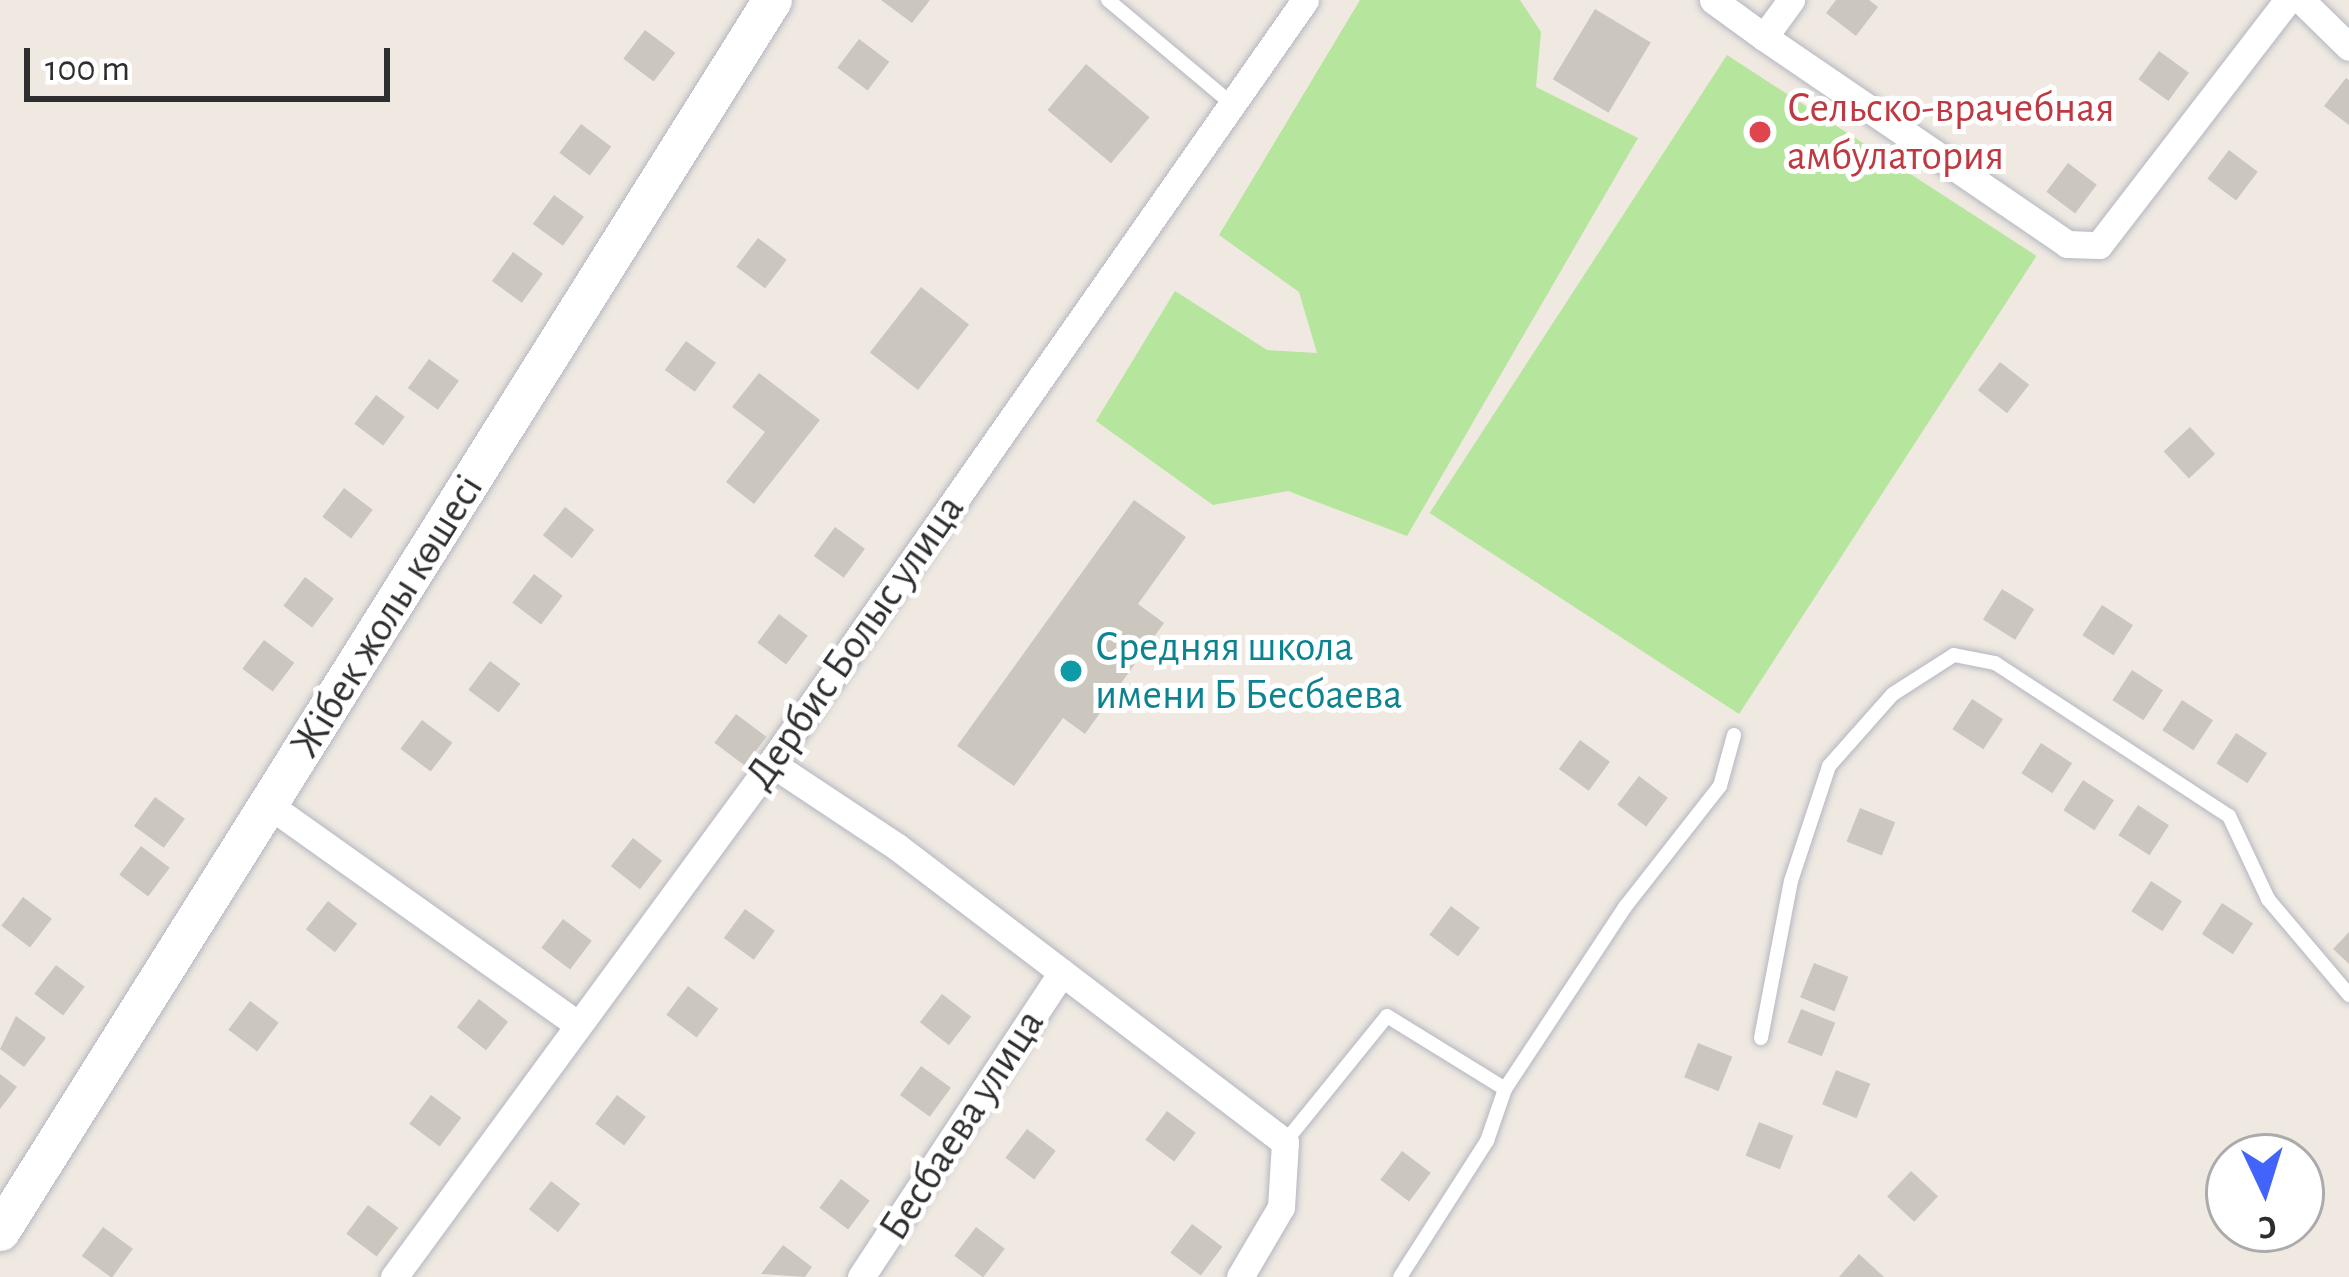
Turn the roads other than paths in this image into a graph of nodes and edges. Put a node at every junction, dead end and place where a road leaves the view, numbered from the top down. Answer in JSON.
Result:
{"nodes":[{"id":1,"x":772,"y":0,"type":"edge"},
{"id":2,"x":1108,"y":0,"type":"edge"},
{"id":3,"x":1306,"y":0,"type":"edge"},
{"id":4,"x":1713,"y":0,"type":"edge"},
{"id":5,"x":1791,"y":0,"type":"edge"},
{"id":6,"x":2288,"y":0,"type":"edge"},
{"id":7,"x":2301,"y":0,"type":"edge"},
{"id":8,"x":1764,"y":37,"type":"junction"},
{"id":9,"x":2349,"y":47,"type":"edge"},
{"id":10,"x":1232,"y":104,"type":"junction"},
{"id":11,"x":1734,"y":734,"type":"dead end"},
{"id":12,"x":771,"y":763,"type":"junction"},
{"id":13,"x":269,"y":805,"type":"junction"},
{"id":14,"x":1062,"y":972,"type":"junction"},
{"id":15,"x":2349,"y":995,"type":"edge"},
{"id":16,"x":576,"y":1023,"type":"junction"},
{"id":17,"x":1760,"y":1038,"type":"dead end"},
{"id":18,"x":1505,"y":1089,"type":"junction"},
{"id":19,"x":1285,"y":1142,"type":"junction"},
{"id":20,"x":0,"y":1231,"type":"edge"},
{"id":21,"x":394,"y":1277,"type":"edge"},
{"id":22,"x":861,"y":1277,"type":"edge"},
{"id":23,"x":1240,"y":1277,"type":"edge"},
{"id":24,"x":1400,"y":1277,"type":"edge"}],
"edges":[{"from":1,"to":13,"type":"street","name":"Жібек жолы көшесі"},
{"from":2,"to":10,"type":"lane"},
{"from":3,"to":10,"type":"street","name":"Дербис Болыс улица"},
{"from":4,"to":8,"type":"street"},
{"from":5,"to":8,"type":"street"},
{"from":6,"to":8,"type":"street"},
{"from":7,"to":9,"type":"street"},
{"from":10,"to":12,"type":"street","name":"Дербис Болыс улица"},
{"from":11,"to":18,"type":"lane"},
{"from":12,"to":14,"type":"street"},
{"from":12,"to":16,"type":"street","name":"Дербис Болыс улица"},
{"from":13,"to":16,"type":"street"},
{"from":13,"to":20,"type":"street","name":"Жібек жолы көшесі"},
{"from":14,"to":19,"type":"street"},
{"from":14,"to":22,"type":"street","name":"Бесбаева улица"},
{"from":15,"to":17,"type":"lane"},
{"from":16,"to":21,"type":"street","name":"Дербис Болыс улица"},
{"from":18,"to":19,"type":"lane"},
{"from":18,"to":24,"type":"lane"},
{"from":19,"to":23,"type":"street"}]}
